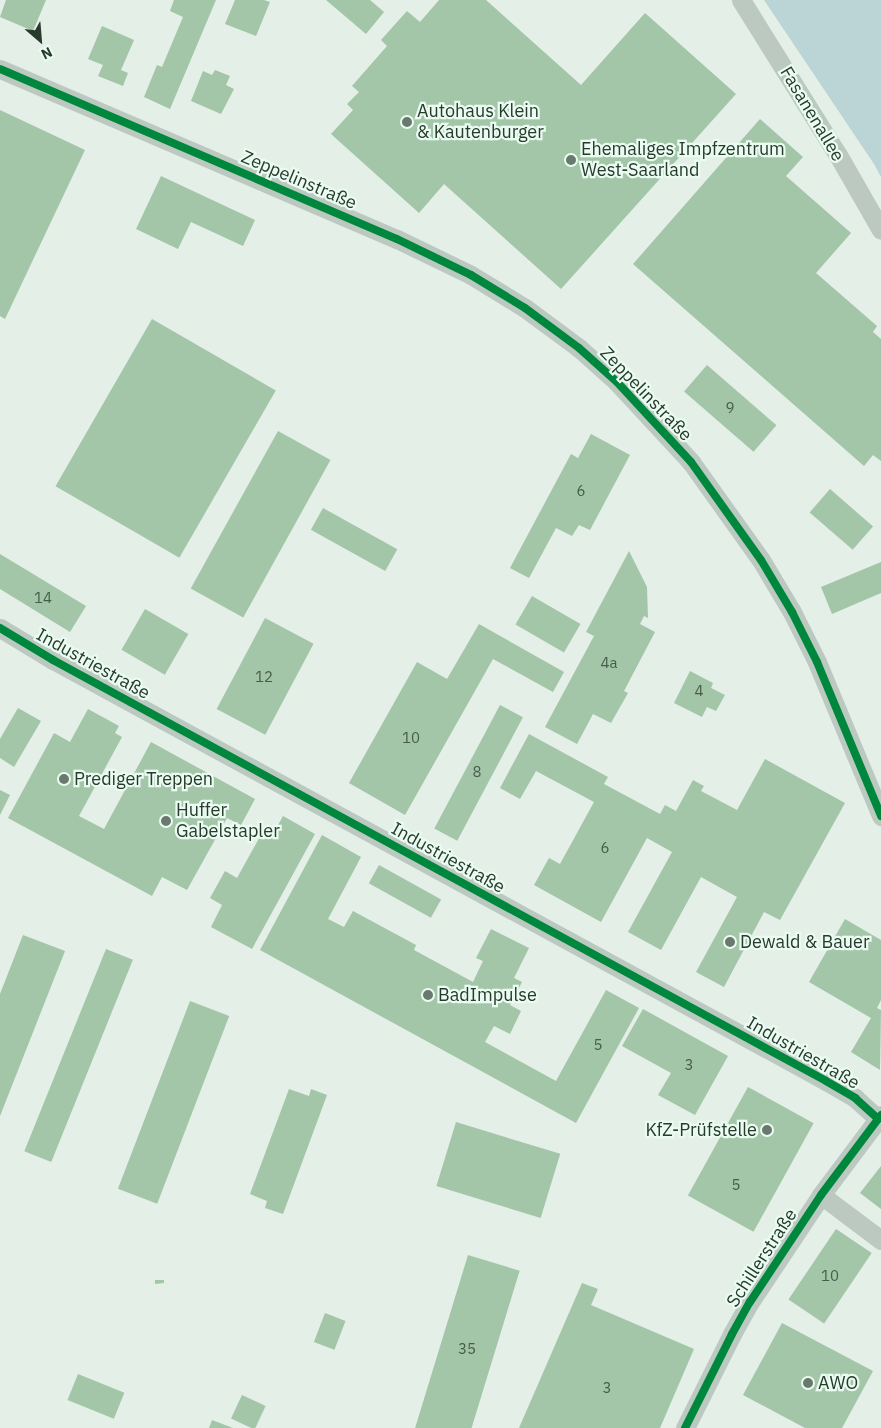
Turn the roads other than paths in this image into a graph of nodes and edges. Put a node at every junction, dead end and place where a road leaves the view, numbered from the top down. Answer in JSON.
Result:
{"nodes":[{"id":1,"x":741,"y":0,"type":"edge"},
{"id":2,"x":0,"y":70,"type":"edge"},
{"id":3,"x":881,"y":230,"type":"edge"},
{"id":4,"x":0,"y":628,"type":"edge"},
{"id":5,"x":881,"y":816,"type":"edge"},
{"id":6,"x":879,"y":1117,"type":"edge"},
{"id":7,"x":821,"y":1195,"type":"junction"},
{"id":8,"x":881,"y":1240,"type":"edge"},
{"id":9,"x":685,"y":1428,"type":"edge"}],
"edges":[{"from":1,"to":3,"type":"street","name":"Fasanenallee"},
{"from":2,"to":5,"type":"street","name":"Zeppelinstraße"},
{"from":4,"to":6,"type":"street","name":"Industriestraße"},
{"from":6,"to":7,"type":"street","name":"Schillerstraße"},
{"from":7,"to":8,"type":"street"},
{"from":7,"to":9,"type":"street","name":"Schillerstraße"}]}
